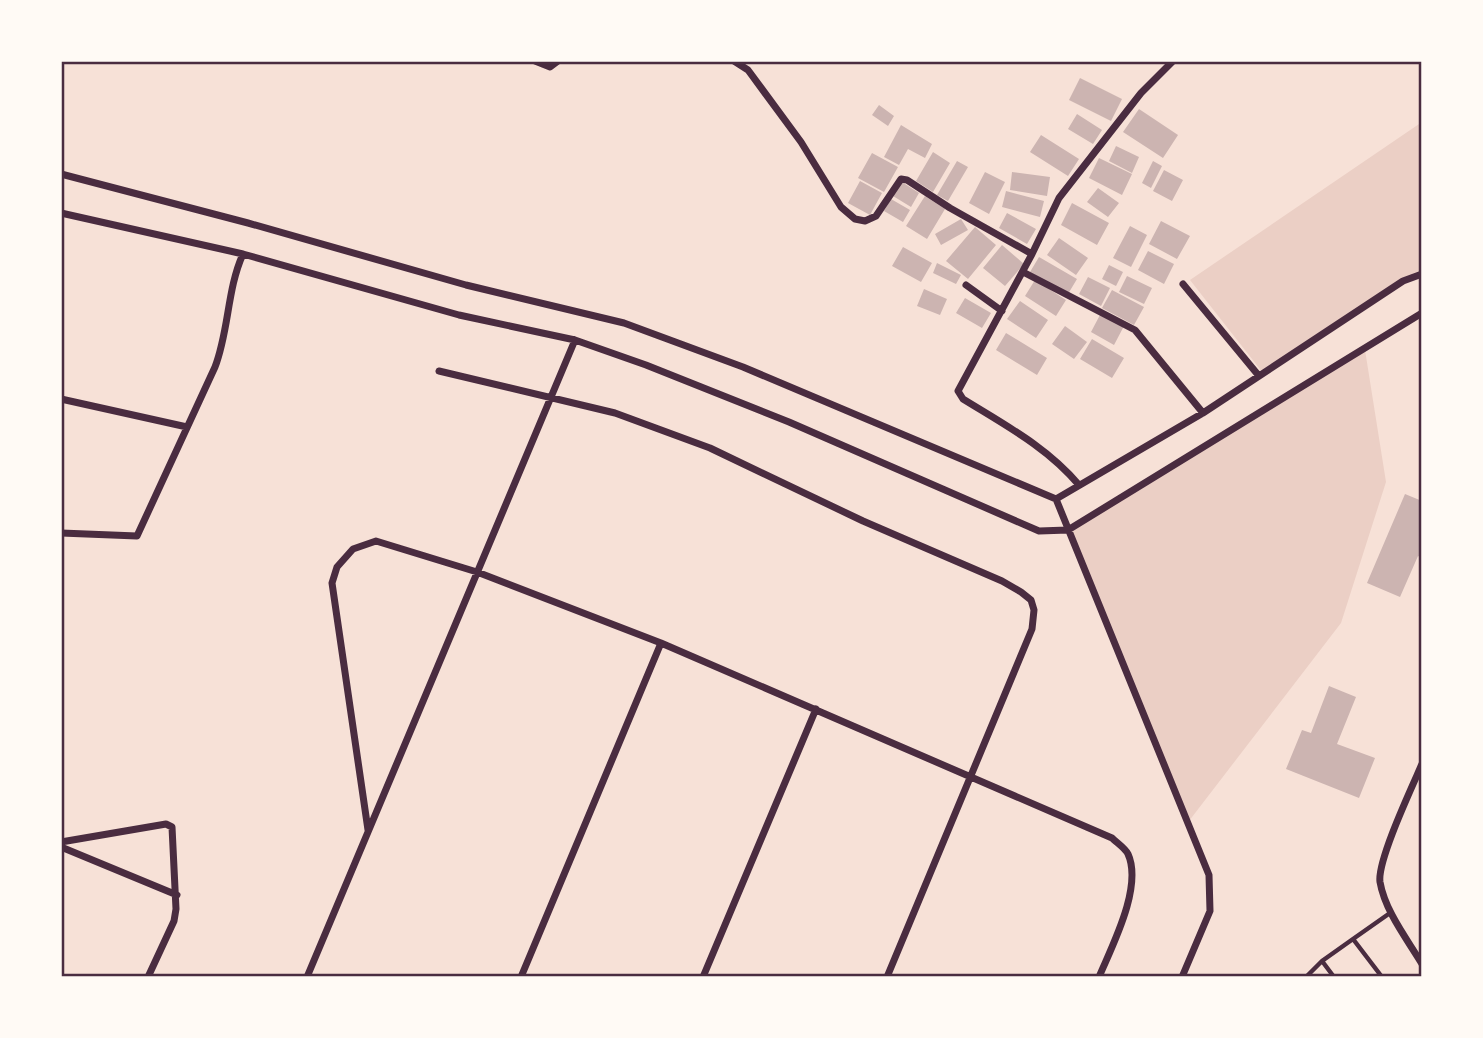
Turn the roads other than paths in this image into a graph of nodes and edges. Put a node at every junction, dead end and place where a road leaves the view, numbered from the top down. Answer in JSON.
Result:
{"nodes":[{"id":1,"x":535,"y":61,"type":"edge"},
{"id":2,"x":558,"y":61,"type":"edge"},
{"id":3,"x":734,"y":61,"type":"edge"},
{"id":4,"x":1173,"y":61,"type":"edge"},
{"id":5,"x":61,"y":174,"type":"edge"},
{"id":6,"x":61,"y":212,"type":"edge"},
{"id":7,"x":243,"y":254,"type":"junction"},
{"id":8,"x":1032,"y":254,"type":"junction"},
{"id":9,"x":1023,"y":272,"type":"junction"},
{"id":10,"x":1422,"y":274,"type":"edge"},
{"id":11,"x":1184,"y":284,"type":"dead end"},
{"id":12,"x":965,"y":285,"type":"dead end"},
{"id":13,"x":1002,"y":311,"type":"junction"},
{"id":14,"x":1422,"y":313,"type":"edge"},
{"id":15,"x":575,"y":340,"type":"junction"},
{"id":16,"x":439,"y":371,"type":"dead end"},
{"id":17,"x":1259,"y":376,"type":"junction"},
{"id":18,"x":550,"y":396,"type":"junction"},
{"id":19,"x":61,"y":399,"type":"edge"},
{"id":20,"x":1203,"y":413,"type":"junction"},
{"id":21,"x":187,"y":427,"type":"junction"},
{"id":22,"x":1079,"y":485,"type":"junction"},
{"id":23,"x":1056,"y":499,"type":"junction"},
{"id":24,"x":1068,"y":530,"type":"junction"},
{"id":25,"x":61,"y":533,"type":"edge"},
{"id":26,"x":477,"y":572,"type":"junction"},
{"id":27,"x":662,"y":643,"type":"junction"},
{"id":28,"x":816,"y":709,"type":"junction"},
{"id":29,"x":1422,"y":764,"type":"edge"},
{"id":30,"x":971,"y":775,"type":"junction"},
{"id":31,"x":368,"y":830,"type":"junction"},
{"id":32,"x":61,"y":842,"type":"edge"},
{"id":33,"x":61,"y":847,"type":"edge"},
{"id":34,"x":177,"y":895,"type":"junction"},
{"id":35,"x":1391,"y":912,"type":"junction"},
{"id":36,"x":1353,"y":939,"type":"junction"},
{"id":37,"x":1321,"y":961,"type":"junction"},
{"id":38,"x":1422,"y":964,"type":"edge"},
{"id":39,"x":523,"y":976,"type":"edge"},
{"id":40,"x":148,"y":977,"type":"edge"},
{"id":41,"x":307,"y":977,"type":"edge"},
{"id":42,"x":704,"y":977,"type":"edge"},
{"id":43,"x":887,"y":977,"type":"edge"},
{"id":44,"x":1100,"y":977,"type":"edge"},
{"id":45,"x":1182,"y":977,"type":"edge"},
{"id":46,"x":1306,"y":977,"type":"edge"},
{"id":47,"x":1334,"y":977,"type":"edge"},
{"id":48,"x":1382,"y":977,"type":"edge"}],
"edges":[{"from":1,"to":2,"type":"street"},
{"from":3,"to":8,"type":"street"},
{"from":4,"to":8,"type":"street"},
{"from":5,"to":23,"type":"street"},
{"from":6,"to":7,"type":"street"},
{"from":7,"to":15,"type":"street"},
{"from":7,"to":21,"type":"street"},
{"from":8,"to":9,"type":"street"},
{"from":9,"to":13,"type":"street"},
{"from":9,"to":20,"type":"street"},
{"from":10,"to":17,"type":"street"},
{"from":11,"to":17,"type":"street"},
{"from":12,"to":13,"type":"street"},
{"from":13,"to":22,"type":"street"},
{"from":14,"to":24,"type":"street"},
{"from":15,"to":18,"type":"street"},
{"from":15,"to":24,"type":"street"},
{"from":16,"to":18,"type":"street"},
{"from":17,"to":20,"type":"street"},
{"from":18,"to":26,"type":"street"},
{"from":18,"to":30,"type":"street"},
{"from":19,"to":21,"type":"street"},
{"from":20,"to":22,"type":"street"},
{"from":21,"to":25,"type":"street"},
{"from":22,"to":23,"type":"street"},
{"from":23,"to":24,"type":"street"},
{"from":24,"to":45,"type":"street"},
{"from":26,"to":27,"type":"street"},
{"from":26,"to":31,"type":"street"},
{"from":26,"to":31,"type":"street"},
{"from":27,"to":28,"type":"street"},
{"from":27,"to":39,"type":"street"},
{"from":28,"to":30,"type":"street"},
{"from":28,"to":42,"type":"street"},
{"from":29,"to":35,"type":"street"},
{"from":30,"to":43,"type":"street"},
{"from":30,"to":44,"type":"street"},
{"from":31,"to":41,"type":"street"},
{"from":32,"to":34,"type":"street"},
{"from":33,"to":34,"type":"street"},
{"from":34,"to":40,"type":"street"},
{"from":35,"to":36,"type":"lane"},
{"from":35,"to":38,"type":"street"},
{"from":36,"to":37,"type":"lane"},
{"from":36,"to":48,"type":"lane"},
{"from":37,"to":46,"type":"lane"},
{"from":37,"to":47,"type":"lane"}]}
